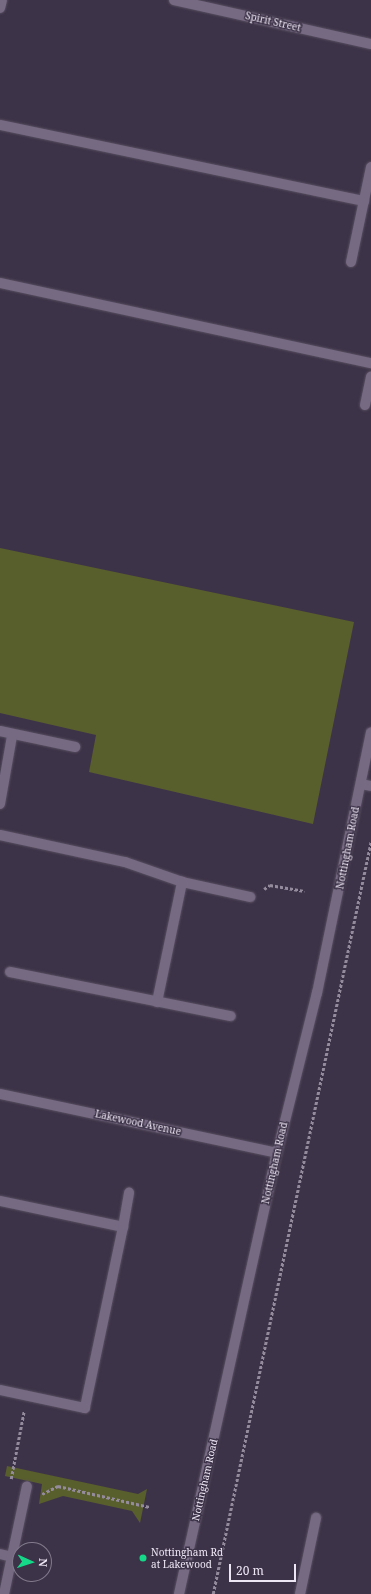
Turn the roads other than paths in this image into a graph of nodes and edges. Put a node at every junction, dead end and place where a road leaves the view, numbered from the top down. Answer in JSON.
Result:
{"nodes":[{"id":1,"x":2,"y":0,"type":"edge"},
{"id":2,"x":174,"y":0,"type":"edge"},
{"id":3,"x":0,"y":8,"type":"edge"},
{"id":4,"x":371,"y":44,"type":"edge"},
{"id":5,"x":0,"y":125,"type":"edge"},
{"id":6,"x":371,"y":168,"type":"edge"},
{"id":7,"x":364,"y":201,"type":"junction"},
{"id":8,"x":351,"y":262,"type":"dead end"},
{"id":9,"x":0,"y":283,"type":"edge"},
{"id":10,"x":371,"y":363,"type":"edge"},
{"id":11,"x":371,"y":377,"type":"edge"},
{"id":12,"x":365,"y":404,"type":"dead end"},
{"id":13,"x":0,"y":731,"type":"edge"},
{"id":14,"x":371,"y":733,"type":"edge"},
{"id":15,"x":12,"y":736,"type":"junction"},
{"id":16,"x":75,"y":747,"type":"dead end"},
{"id":17,"x":361,"y":784,"type":"junction"},
{"id":18,"x":371,"y":786,"type":"edge"},
{"id":19,"x":0,"y":804,"type":"edge"},
{"id":20,"x":0,"y":835,"type":"edge"},
{"id":21,"x":182,"y":882,"type":"junction"},
{"id":22,"x":250,"y":897,"type":"road end"},
{"id":23,"x":10,"y":972,"type":"dead end"},
{"id":24,"x":157,"y":1002,"type":"junction"},
{"id":25,"x":231,"y":1016,"type":"dead end"},
{"id":26,"x":0,"y":1094,"type":"edge"},
{"id":27,"x":277,"y":1153,"type":"junction"},
{"id":28,"x":129,"y":1193,"type":"dead end"},
{"id":29,"x":0,"y":1201,"type":"edge"},
{"id":30,"x":123,"y":1227,"type":"junction"},
{"id":31,"x":0,"y":1390,"type":"edge"},
{"id":32,"x":27,"y":1486,"type":"road end"},
{"id":33,"x":316,"y":1518,"type":"dead end"},
{"id":34,"x":15,"y":1542,"type":"edge"},
{"id":35,"x":0,"y":1554,"type":"edge"},
{"id":36,"x":12,"y":1557,"type":"joint"},
{"id":37,"x":4,"y":1594,"type":"edge"},
{"id":38,"x":179,"y":1594,"type":"edge"},
{"id":39,"x":300,"y":1594,"type":"edge"}],
"edges":[{"from":1,"to":3,"type":"street"},
{"from":2,"to":4,"type":"street","name":"Spirit Street"},
{"from":5,"to":7,"type":"street"},
{"from":6,"to":7,"type":"street"},
{"from":7,"to":8,"type":"street"},
{"from":9,"to":10,"type":"street"},
{"from":11,"to":12,"type":"street"},
{"from":13,"to":15,"type":"street"},
{"from":14,"to":17,"type":"street","name":"Nottingham Road"},
{"from":15,"to":16,"type":"street"},
{"from":15,"to":19,"type":"street"},
{"from":17,"to":18,"type":"street"},
{"from":17,"to":27,"type":"street","name":"Nottingham Road"},
{"from":20,"to":21,"type":"street"},
{"from":21,"to":22,"type":"street"},
{"from":21,"to":24,"type":"street"},
{"from":23,"to":24,"type":"street"},
{"from":24,"to":25,"type":"street"},
{"from":26,"to":27,"type":"street","name":"Lakewood Avenue"},
{"from":27,"to":38,"type":"street","name":"Nottingham Road"},
{"from":28,"to":30,"type":"street"},
{"from":29,"to":30,"type":"street"},
{"from":30,"to":31,"type":"street"},
{"from":32,"to":34,"type":"street"},
{"from":33,"to":39,"type":"street"},
{"from":35,"to":36,"type":"street"},
{"from":36,"to":37,"type":"street"}]}
